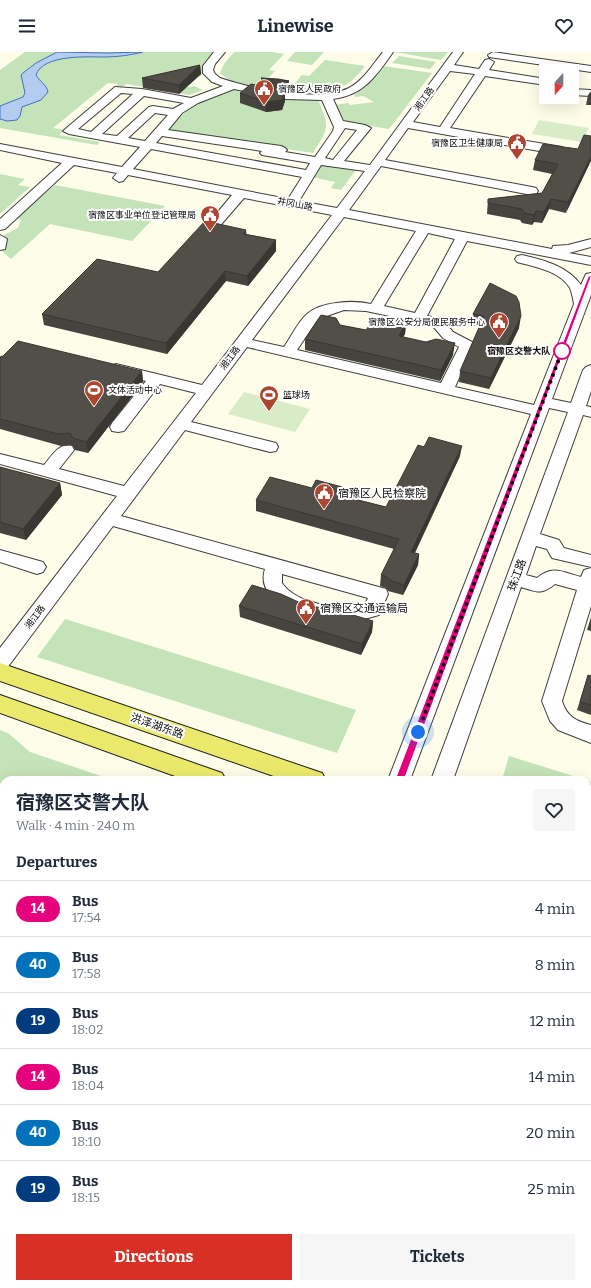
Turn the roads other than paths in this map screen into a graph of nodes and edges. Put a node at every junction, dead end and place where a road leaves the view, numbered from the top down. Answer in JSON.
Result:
{"nodes":[{"id":1,"x":220,"y":52,"type":"edge"},
{"id":2,"x":228,"y":52,"type":"edge"},
{"id":3,"x":380,"y":52,"type":"edge"},
{"id":4,"x":388,"y":52,"type":"edge"},
{"id":5,"x":458,"y":52,"type":"edge"},
{"id":6,"x":494,"y":54,"type":"edge"},
{"id":7,"x":516,"y":56,"type":"edge"},
{"id":8,"x":447,"y":67,"type":"junction"},
{"id":9,"x":591,"y":69,"type":"edge"},
{"id":10,"x":482,"y":72,"type":"junction"},
{"id":11,"x":508,"y":76,"type":"junction"},
{"id":12,"x":539,"y":81,"type":"edge"},
{"id":13,"x":220,"y":82,"type":"junction"},
{"id":14,"x":232,"y":86,"type":"junction"},
{"id":15,"x":579,"y":86,"type":"edge"},
{"id":16,"x":591,"y":88,"type":"edge"},
{"id":17,"x":142,"y":92,"type":"junction"},
{"id":18,"x":579,"y":92,"type":"edge"},
{"id":19,"x":591,"y":93,"type":"edge"},
{"id":20,"x":322,"y":96,"type":"junction"},
{"id":21,"x":187,"y":100,"type":"junction"},
{"id":22,"x":170,"y":112,"type":"junction"},
{"id":23,"x":338,"y":124,"type":"junction"},
{"id":24,"x":406,"y":124,"type":"junction"},
{"id":25,"x":443,"y":131,"type":"junction"},
{"id":26,"x":94,"y":135,"type":"junction"},
{"id":27,"x":152,"y":139,"type":"junction"},
{"id":28,"x":118,"y":140,"type":"junction"},
{"id":29,"x":0,"y":147,"type":"edge"},
{"id":30,"x":235,"y":148,"type":"junction"},
{"id":31,"x":562,"y":151,"type":"edge"},
{"id":32,"x":0,"y":155,"type":"edge"},
{"id":33,"x":316,"y":158,"type":"junction"},
{"id":34,"x":226,"y":159,"type":"junction"},
{"id":35,"x":68,"y":164,"type":"junction"},
{"id":36,"x":336,"y":164,"type":"junction"},
{"id":37,"x":375,"y":166,"type":"junction"},
{"id":38,"x":302,"y":173,"type":"junction"},
{"id":39,"x":119,"y":174,"type":"junction"},
{"id":40,"x":532,"y":191,"type":"dead end"},
{"id":41,"x":238,"y":197,"type":"junction"},
{"id":42,"x":287,"y":202,"type":"junction"},
{"id":43,"x":337,"y":217,"type":"junction"},
{"id":44,"x":214,"y":225,"type":"edge"},
{"id":45,"x":0,"y":226,"type":"edge"},
{"id":46,"x":422,"y":233,"type":"junction"},
{"id":47,"x":0,"y":240,"type":"edge"},
{"id":48,"x":465,"y":241,"type":"junction"},
{"id":49,"x":591,"y":243,"type":"edge"},
{"id":50,"x":0,"y":246,"type":"edge"},
{"id":51,"x":591,"y":261,"type":"edge"},
{"id":52,"x":591,"y":269,"type":"edge"},
{"id":53,"x":591,"y":277,"type":"edge"},
{"id":54,"x":580,"y":304,"type":"junction"},
{"id":55,"x":375,"y":309,"type":"junction"},
{"id":56,"x":418,"y":318,"type":"junction"},
{"id":57,"x":243,"y":342,"type":"junction"},
{"id":58,"x":288,"y":352,"type":"junction"},
{"id":59,"x":102,"y":366,"type":"edge"},
{"id":60,"x":591,"y":370,"type":"edge"},
{"id":61,"x":156,"y":379,"type":"junction"},
{"id":62,"x":446,"y":389,"type":"junction"},
{"id":63,"x":206,"y":391,"type":"junction"},
{"id":64,"x":541,"y":406,"type":"junction"},
{"id":65,"x":584,"y":411,"type":"edge"},
{"id":66,"x":181,"y":424,"type":"junction"},
{"id":67,"x":118,"y":427,"type":"dead end"},
{"id":68,"x":270,"y":447,"type":"dead end"},
{"id":69,"x":66,"y":450,"type":"edge"},
{"id":70,"x":0,"y":459,"type":"edge"},
{"id":71,"x":48,"y":472,"type":"junction"},
{"id":72,"x":128,"y":493,"type":"junction"},
{"id":73,"x":109,"y":519,"type":"junction"},
{"id":74,"x":530,"y":538,"type":"junction"},
{"id":75,"x":0,"y":556,"type":"edge"},
{"id":76,"x":591,"y":561,"type":"edge"},
{"id":77,"x":276,"y":565,"type":"junction"},
{"id":78,"x":37,"y":567,"type":"dead end"},
{"id":79,"x":515,"y":579,"type":"junction"},
{"id":80,"x":589,"y":580,"type":"edge"},
{"id":81,"x":0,"y":663,"type":"edge"},
{"id":82,"x":0,"y":672,"type":"edge"},
{"id":83,"x":0,"y":704,"type":"edge"},
{"id":84,"x":591,"y":734,"type":"edge"},
{"id":85,"x":203,"y":776,"type":"edge"},
{"id":86,"x":302,"y":776,"type":"edge"},
{"id":87,"x":401,"y":776,"type":"edge"},
{"id":88,"x":443,"y":776,"type":"edge"}],
"edges":[{"from":1,"to":13,"type":"street"},
{"from":2,"to":3,"type":"street"},
{"from":4,"to":20,"type":"street"},
{"from":5,"to":8,"type":"street","name":"湘江路"},
{"from":6,"to":7,"type":"street"},
{"from":6,"to":10,"type":"street"},
{"from":7,"to":9,"type":"street"},
{"from":7,"to":11,"type":"street"},
{"from":8,"to":10,"type":"street"},
{"from":8,"to":24,"type":"street","name":"湘江路"},
{"from":10,"to":11,"type":"street"},
{"from":10,"to":25,"type":"street"},
{"from":11,"to":12,"type":"street"},
{"from":13,"to":14,"type":"street"},
{"from":13,"to":21,"type":"street"},
{"from":14,"to":20,"type":"street"},
{"from":14,"to":27,"type":"street"},
{"from":15,"to":16,"type":"street"},
{"from":17,"to":21,"type":"street"},
{"from":17,"to":26,"type":"street"},
{"from":17,"to":26,"type":"street"},
{"from":18,"to":19,"type":"street"},
{"from":20,"to":23,"type":"street"},
{"from":20,"to":33,"type":"street"},
{"from":21,"to":22,"type":"street"},
{"from":22,"to":27,"type":"street"},
{"from":22,"to":28,"type":"street"},
{"from":23,"to":33,"type":"street"},
{"from":23,"to":36,"type":"street"},
{"from":24,"to":25,"type":"street"},
{"from":24,"to":37,"type":"street","name":"湘江路"},
{"from":25,"to":31,"type":"street"},
{"from":26,"to":28,"type":"street"},
{"from":27,"to":28,"type":"street"},
{"from":27,"to":30,"type":"street"},
{"from":27,"to":33,"type":"street"},
{"from":27,"to":34,"type":"street"},
{"from":27,"to":39,"type":"street"},
{"from":29,"to":35,"type":"street","name":"井冈山路"},
{"from":30,"to":33,"type":"street"},
{"from":30,"to":34,"type":"street"},
{"from":32,"to":35,"type":"street","name":"井冈山路"},
{"from":33,"to":36,"type":"street"},
{"from":33,"to":38,"type":"street"},
{"from":33,"to":42,"type":"street"},
{"from":34,"to":38,"type":"street"},
{"from":35,"to":39,"type":"street","name":"井冈山路"},
{"from":35,"to":45,"type":"street"},
{"from":36,"to":37,"type":"street"},
{"from":37,"to":40,"type":"street"},
{"from":37,"to":43,"type":"street","name":"湘江路"},
{"from":38,"to":42,"type":"street"},
{"from":39,"to":41,"type":"street","name":"井冈山路"},
{"from":41,"to":42,"type":"street","name":"井冈山路"},
{"from":41,"to":43,"type":"street","name":"井冈山路"},
{"from":41,"to":44,"type":"street"},
{"from":42,"to":43,"type":"street","name":"井冈山路"},
{"from":43,"to":46,"type":"street","name":"井冈山路"},
{"from":43,"to":57,"type":"street","name":"湘江路"},
{"from":46,"to":48,"type":"street","name":"井冈山路"},
{"from":46,"to":55,"type":"street"},
{"from":47,"to":50,"type":"street"},
{"from":48,"to":49,"type":"street"},
{"from":48,"to":51,"type":"street","name":"井冈山路"},
{"from":48,"to":52,"type":"street","name":"井冈山路"},
{"from":48,"to":54,"type":"street"},
{"from":48,"to":56,"type":"street"},
{"from":53,"to":54,"type":"street"},
{"from":54,"to":64,"type":"street"},
{"from":55,"to":56,"type":"street"},
{"from":55,"to":58,"type":"street"},
{"from":56,"to":62,"type":"street"},
{"from":57,"to":58,"type":"street"},
{"from":57,"to":63,"type":"street","name":"湘江路"},
{"from":58,"to":62,"type":"street"},
{"from":59,"to":61,"type":"street"},
{"from":60,"to":65,"type":"street","name":"珠江路"},
{"from":61,"to":63,"type":"street"},
{"from":61,"to":67,"type":"street"},
{"from":62,"to":64,"type":"street"},
{"from":63,"to":66,"type":"street","name":"湘江路"},
{"from":64,"to":65,"type":"street"},
{"from":64,"to":87,"type":"street"},
{"from":65,"to":74,"type":"street","name":"珠江路"},
{"from":66,"to":68,"type":"street"},
{"from":66,"to":72,"type":"street","name":"湘江路"},
{"from":69,"to":71,"type":"street"},
{"from":70,"to":71,"type":"street"},
{"from":71,"to":72,"type":"street"},
{"from":72,"to":73,"type":"street","name":"湘江路"},
{"from":73,"to":77,"type":"street"},
{"from":73,"to":81,"type":"street","name":"湘江路"},
{"from":74,"to":76,"type":"street"},
{"from":74,"to":79,"type":"street","name":"珠江路"},
{"from":75,"to":78,"type":"street"},
{"from":77,"to":77,"type":"street"},
{"from":79,"to":80,"type":"street"},
{"from":79,"to":88,"type":"street","name":"珠江路"},
{"from":80,"to":84,"type":"street"},
{"from":82,"to":86,"type":"main road","name":"洪泽湖东路"},
{"from":83,"to":85,"type":"main road"}]}
